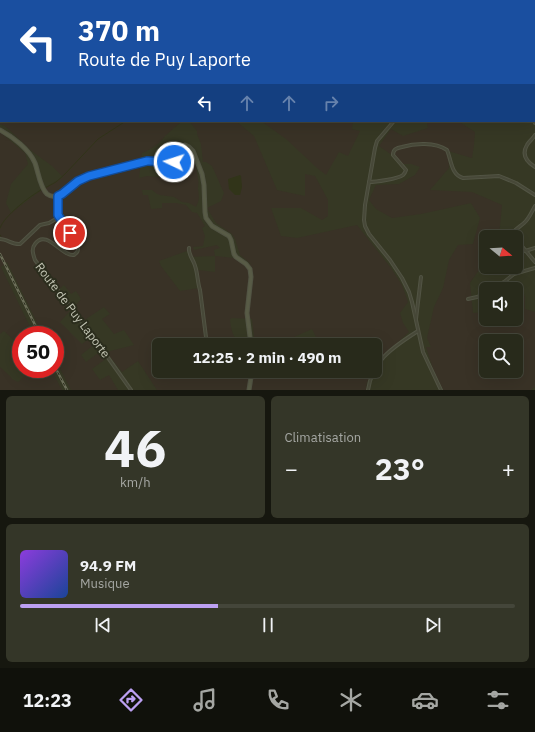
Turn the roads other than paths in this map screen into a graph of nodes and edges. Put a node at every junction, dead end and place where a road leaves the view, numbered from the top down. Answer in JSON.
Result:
{"nodes":[{"id":1,"x":535,"y":118,"type":"edge"},
{"id":2,"x":393,"y":122,"type":"edge"},
{"id":3,"x":535,"y":123,"type":"edge"},
{"id":4,"x":0,"y":130,"type":"edge"},
{"id":5,"x":535,"y":134,"type":"edge"},
{"id":6,"x":535,"y":166,"type":"edge"},
{"id":7,"x":369,"y":182,"type":"junction"},
{"id":8,"x":535,"y":195,"type":"edge"},
{"id":9,"x":58,"y":196,"type":"junction"},
{"id":10,"x":535,"y":206,"type":"edge"},
{"id":11,"x":58,"y":215,"type":"junction"},
{"id":12,"x":515,"y":230,"type":"edge"},
{"id":13,"x":0,"y":239,"type":"edge"},
{"id":14,"x":189,"y":248,"type":"dead end"},
{"id":15,"x":523,"y":248,"type":"edge"},
{"id":16,"x":535,"y":248,"type":"edge"},
{"id":17,"x":525,"y":251,"type":"junction"},
{"id":18,"x":535,"y":262,"type":"edge"},
{"id":19,"x":535,"y":268,"type":"edge"},
{"id":20,"x":512,"y":275,"type":"joint"},
{"id":21,"x":421,"y":277,"type":"dead end"},
{"id":22,"x":504,"y":282,"type":"edge"},
{"id":23,"x":479,"y":296,"type":"edge"},
{"id":24,"x":468,"y":299,"type":"dead end"},
{"id":25,"x":416,"y":322,"type":"junction"},
{"id":26,"x":418,"y":331,"type":"junction"},
{"id":27,"x":206,"y":338,"type":"edge"},
{"id":28,"x":250,"y":338,"type":"edge"},
{"id":29,"x":382,"y":360,"type":"edge"},
{"id":30,"x":251,"y":378,"type":"edge"},
{"id":31,"x":371,"y":378,"type":"edge"},
{"id":32,"x":131,"y":390,"type":"edge"},
{"id":33,"x":249,"y":390,"type":"edge"},
{"id":34,"x":368,"y":390,"type":"edge"},
{"id":35,"x":441,"y":390,"type":"edge"}],
"edges":[{"from":1,"to":3,"type":"street"},
{"from":2,"to":7,"type":"street"},
{"from":4,"to":9,"type":"main road"},
{"from":5,"to":6,"type":"street"},
{"from":7,"to":8,"type":"street"},
{"from":7,"to":25,"type":"street"},
{"from":9,"to":11,"type":"street"},
{"from":9,"to":28,"type":"main road"},
{"from":10,"to":12,"type":"street"},
{"from":11,"to":13,"type":"street"},
{"from":11,"to":32,"type":"street","name":"Route de Puy Laporte"},
{"from":14,"to":27,"type":"street"},
{"from":15,"to":17,"type":"street"},
{"from":16,"to":17,"type":"street"},
{"from":17,"to":18,"type":"street"},
{"from":19,"to":20,"type":"street"},
{"from":20,"to":22,"type":"street"},
{"from":21,"to":25,"type":"street"},
{"from":23,"to":24,"type":"street"},
{"from":25,"to":26,"type":"street"},
{"from":26,"to":29,"type":"street"},
{"from":26,"to":35,"type":"street"},
{"from":30,"to":33,"type":"main road"},
{"from":31,"to":34,"type":"street"}]}
